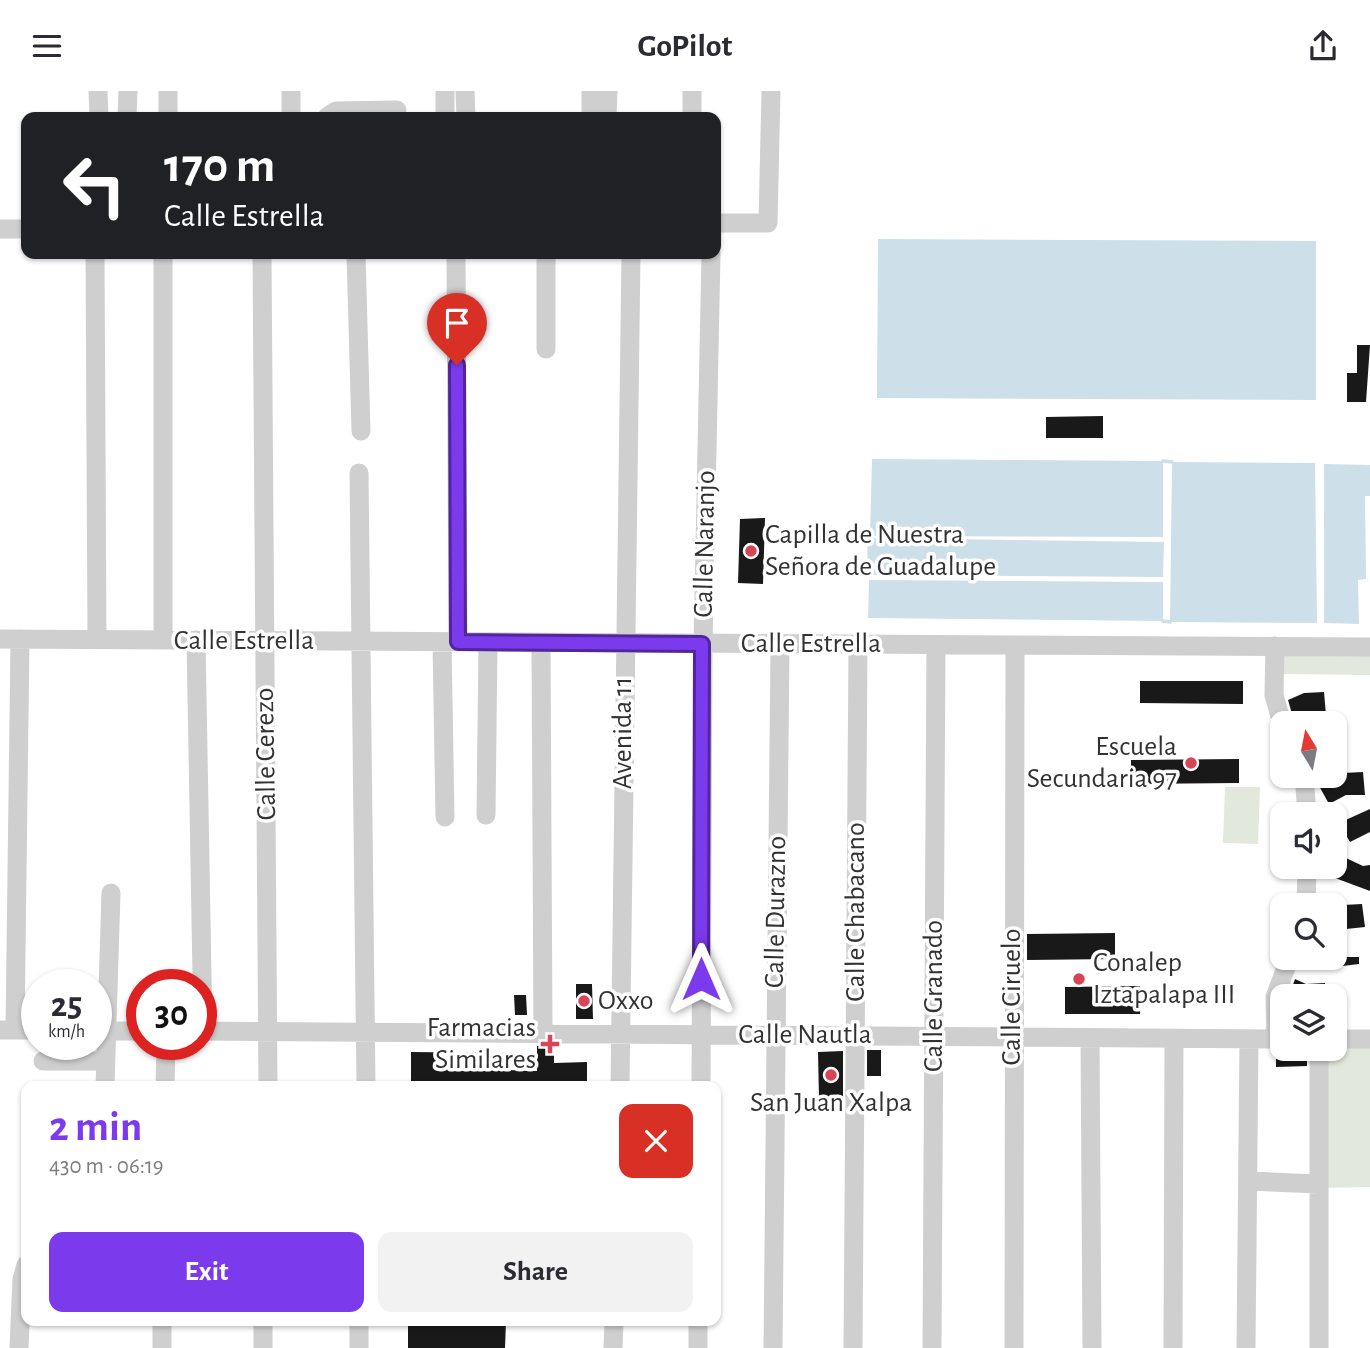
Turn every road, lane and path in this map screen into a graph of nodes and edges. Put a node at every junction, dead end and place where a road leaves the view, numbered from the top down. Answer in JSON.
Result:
{"nodes":[{"id":1,"x":98,"y":91,"type":"edge"},
{"id":2,"x":128,"y":91,"type":"edge"},
{"id":3,"x":168,"y":91,"type":"edge"},
{"id":4,"x":291,"y":91,"type":"edge"},
{"id":5,"x":445,"y":91,"type":"edge"},
{"id":6,"x":465,"y":91,"type":"edge"},
{"id":7,"x":591,"y":91,"type":"edge"},
{"id":8,"x":608,"y":91,"type":"edge"},
{"id":9,"x":692,"y":91,"type":"edge"},
{"id":10,"x":771,"y":91,"type":"edge"},
{"id":11,"x":397,"y":106,"type":"edge"},
{"id":12,"x":99,"y":112,"type":"edge"},
{"id":13,"x":127,"y":112,"type":"edge"},
{"id":14,"x":167,"y":112,"type":"edge"},
{"id":15,"x":291,"y":112,"type":"edge"},
{"id":16,"x":334,"y":112,"type":"edge"},
{"id":17,"x":445,"y":112,"type":"edge"},
{"id":18,"x":466,"y":112,"type":"edge"},
{"id":19,"x":591,"y":112,"type":"edge"},
{"id":20,"x":607,"y":112,"type":"edge"},
{"id":21,"x":692,"y":112,"type":"edge"},
{"id":22,"x":721,"y":223,"type":"edge"},
{"id":23,"x":0,"y":229,"type":"edge"},
{"id":24,"x":21,"y":229,"type":"edge"},
{"id":25,"x":95,"y":259,"type":"edge"},
{"id":26,"x":163,"y":259,"type":"edge"},
{"id":27,"x":262,"y":259,"type":"edge"},
{"id":28,"x":356,"y":259,"type":"edge"},
{"id":29,"x":456,"y":259,"type":"edge"},
{"id":30,"x":546,"y":259,"type":"edge"},
{"id":31,"x":631,"y":259,"type":"edge"},
{"id":32,"x":711,"y":259,"type":"edge"},
{"id":33,"x":546,"y":349,"type":"dead end"},
{"id":34,"x":361,"y":431,"type":"dead end"},
{"id":35,"x":359,"y":473,"type":"dead end"},
{"id":36,"x":0,"y":639,"type":"edge"},
{"id":37,"x":20,"y":639,"type":"junction"},
{"id":38,"x":97,"y":640,"type":"junction"},
{"id":39,"x":163,"y":640,"type":"junction"},
{"id":40,"x":196,"y":641,"type":"junction"},
{"id":41,"x":265,"y":641,"type":"junction"},
{"id":42,"x":361,"y":642,"type":"junction"},
{"id":43,"x":450,"y":642,"type":"junction"},
{"id":44,"x":488,"y":642,"type":"junction"},
{"id":45,"x":541,"y":643,"type":"junction"},
{"id":46,"x":624,"y":643,"type":"junction"},
{"id":47,"x":702,"y":644,"type":"junction"},
{"id":48,"x":780,"y":644,"type":"junction"},
{"id":49,"x":858,"y":645,"type":"junction"},
{"id":50,"x":936,"y":645,"type":"junction"},
{"id":51,"x":1014,"y":645,"type":"junction"},
{"id":52,"x":1275,"y":646,"type":"junction"},
{"id":53,"x":1370,"y":647,"type":"edge"},
{"id":54,"x":1278,"y":711,"type":"edge"},
{"id":55,"x":486,"y":815,"type":"dead end"},
{"id":56,"x":445,"y":817,"type":"dead end"},
{"id":57,"x":111,"y":893,"type":"dead end"},
{"id":58,"x":106,"y":969,"type":"edge"},
{"id":59,"x":201,"y":969,"type":"edge"},
{"id":60,"x":8,"y":1030,"type":"edge"},
{"id":61,"x":217,"y":1031,"type":"edge"},
{"id":62,"x":269,"y":1032,"type":"junction"},
{"id":63,"x":368,"y":1033,"type":"junction"},
{"id":64,"x":543,"y":1034,"type":"junction"},
{"id":65,"x":621,"y":1034,"type":"junction"},
{"id":66,"x":701,"y":1035,"type":"junction"},
{"id":67,"x":775,"y":1035,"type":"junction"},
{"id":68,"x":855,"y":1036,"type":"junction"},
{"id":69,"x":933,"y":1036,"type":"junction"},
{"id":70,"x":1012,"y":1037,"type":"junction"},
{"id":71,"x":1090,"y":1038,"type":"junction"},
{"id":72,"x":1174,"y":1038,"type":"junction"},
{"id":73,"x":1249,"y":1039,"type":"junction"},
{"id":74,"x":1270,"y":1039,"type":"edge"},
{"id":75,"x":1347,"y":1039,"type":"edge"},
{"id":76,"x":1370,"y":1039,"type":"edge"},
{"id":77,"x":166,"y":1060,"type":"edge"},
{"id":78,"x":43,"y":1061,"type":"dead end"},
{"id":79,"x":106,"y":1061,"type":"joint"},
{"id":80,"x":1319,"y":1061,"type":"edge"},
{"id":81,"x":105,"y":1081,"type":"edge"},
{"id":82,"x":165,"y":1081,"type":"edge"},
{"id":83,"x":268,"y":1081,"type":"edge"},
{"id":84,"x":366,"y":1081,"type":"edge"},
{"id":85,"x":620,"y":1081,"type":"edge"},
{"id":86,"x":701,"y":1081,"type":"edge"},
{"id":87,"x":1249,"y":1181,"type":"junction"},
{"id":88,"x":1319,"y":1184,"type":"junction"},
{"id":89,"x":21,"y":1302,"type":"edge"},
{"id":90,"x":162,"y":1326,"type":"edge"},
{"id":91,"x":263,"y":1326,"type":"edge"},
{"id":92,"x":359,"y":1326,"type":"edge"},
{"id":93,"x":614,"y":1326,"type":"edge"},
{"id":94,"x":698,"y":1326,"type":"edge"},
{"id":95,"x":19,"y":1348,"type":"edge"},
{"id":96,"x":162,"y":1348,"type":"edge"},
{"id":97,"x":263,"y":1348,"type":"edge"},
{"id":98,"x":359,"y":1348,"type":"edge"},
{"id":99,"x":613,"y":1348,"type":"edge"},
{"id":100,"x":698,"y":1348,"type":"edge"},
{"id":101,"x":773,"y":1348,"type":"edge"},
{"id":102,"x":853,"y":1348,"type":"edge"},
{"id":103,"x":932,"y":1348,"type":"edge"},
{"id":104,"x":1014,"y":1348,"type":"edge"},
{"id":105,"x":1092,"y":1348,"type":"edge"},
{"id":106,"x":1173,"y":1348,"type":"edge"},
{"id":107,"x":1246,"y":1348,"type":"edge"},
{"id":108,"x":1319,"y":1348,"type":"edge"}],
"edges":[{"from":1,"to":12,"type":"street"},
{"from":2,"to":13,"type":"street"},
{"from":3,"to":14,"type":"street"},
{"from":4,"to":15,"type":"street"},
{"from":5,"to":17,"type":"street"},
{"from":6,"to":18,"type":"street"},
{"from":7,"to":19,"type":"street"},
{"from":8,"to":20,"type":"street"},
{"from":9,"to":21,"type":"street"},
{"from":10,"to":22,"type":"street"},
{"from":11,"to":16,"type":"street"},
{"from":23,"to":24,"type":"street"},
{"from":25,"to":38,"type":"street"},
{"from":26,"to":39,"type":"street"},
{"from":27,"to":41,"type":"street","name":"Calle Cerezo"},
{"from":28,"to":34,"type":"street"},
{"from":29,"to":43,"type":"street"},
{"from":30,"to":33,"type":"street"},
{"from":31,"to":46,"type":"street","name":"Avenida 11"},
{"from":32,"to":47,"type":"street","name":"Calle Naranjo"},
{"from":35,"to":42,"type":"street"},
{"from":36,"to":37,"type":"street","name":"Calle Estrella"},
{"from":37,"to":38,"type":"street","name":"Calle Estrella"},
{"from":37,"to":60,"type":"street"},
{"from":38,"to":39,"type":"street","name":"Calle Estrella"},
{"from":39,"to":40,"type":"street","name":"Calle Estrella"},
{"from":40,"to":41,"type":"street","name":"Calle Estrella"},
{"from":40,"to":59,"type":"street"},
{"from":41,"to":42,"type":"street","name":"Calle Estrella"},
{"from":41,"to":62,"type":"street","name":"Calle Cerezo"},
{"from":42,"to":43,"type":"street","name":"Calle Estrella"},
{"from":42,"to":63,"type":"street"},
{"from":43,"to":44,"type":"street","name":"Calle Estrella"},
{"from":43,"to":56,"type":"street"},
{"from":44,"to":45,"type":"street","name":"Calle Estrella"},
{"from":44,"to":55,"type":"street"},
{"from":45,"to":46,"type":"street","name":"Calle Estrella"},
{"from":45,"to":64,"type":"street"},
{"from":46,"to":47,"type":"street","name":"Calle Estrella"},
{"from":46,"to":65,"type":"street","name":"Avenida 11"},
{"from":47,"to":48,"type":"street","name":"Calle Estrella"},
{"from":47,"to":66,"type":"street","name":"Calle Naranjo"},
{"from":48,"to":49,"type":"street","name":"Calle Estrella"},
{"from":48,"to":67,"type":"street","name":"Calle Durazno"},
{"from":49,"to":50,"type":"street","name":"Calle Estrella"},
{"from":49,"to":68,"type":"street","name":"Calle Chabacano"},
{"from":50,"to":51,"type":"street","name":"Calle Estrella"},
{"from":50,"to":69,"type":"street","name":"Calle Granado"},
{"from":51,"to":52,"type":"street","name":"Calle Estrella"},
{"from":51,"to":70,"type":"street","name":"Calle Ciruelo"},
{"from":52,"to":53,"type":"street","name":"Calle Estrella"},
{"from":52,"to":54,"type":"street"},
{"from":57,"to":58,"type":"street"},
{"from":61,"to":62,"type":"street","name":"Calle Nautla"},
{"from":62,"to":63,"type":"street","name":"Calle Nautla"},
{"from":62,"to":83,"type":"street","name":"Calle Cerezo"},
{"from":63,"to":64,"type":"street","name":"Calle Nautla"},
{"from":63,"to":84,"type":"street"},
{"from":64,"to":65,"type":"street","name":"Calle Nautla"},
{"from":65,"to":66,"type":"street","name":"Calle Nautla"},
{"from":65,"to":85,"type":"street","name":"Avenida 11"},
{"from":66,"to":67,"type":"street","name":"Calle Nautla"},
{"from":66,"to":86,"type":"street","name":"Calle Naranjo"},
{"from":67,"to":68,"type":"street","name":"Calle Nautla"},
{"from":67,"to":101,"type":"street","name":"Calle Durazno"},
{"from":68,"to":69,"type":"street","name":"Calle Nautla"},
{"from":68,"to":102,"type":"street","name":"Calle Chabacano"},
{"from":69,"to":70,"type":"street","name":"Calle Nautla"},
{"from":69,"to":103,"type":"street","name":"Calle Granado"},
{"from":70,"to":71,"type":"street","name":"Calle Nautla"},
{"from":70,"to":104,"type":"street","name":"Calle Ciruelo"},
{"from":71,"to":72,"type":"street","name":"Calle Nautla"},
{"from":71,"to":105,"type":"street"},
{"from":72,"to":73,"type":"street","name":"Calle Nautla"},
{"from":72,"to":106,"type":"street"},
{"from":73,"to":74,"type":"street","name":"Calle Nautla"},
{"from":73,"to":87,"type":"street"},
{"from":75,"to":76,"type":"street"},
{"from":77,"to":82,"type":"street"},
{"from":78,"to":79,"type":"street"},
{"from":79,"to":81,"type":"street"},
{"from":80,"to":88,"type":"street"},
{"from":87,"to":88,"type":"street"},
{"from":87,"to":107,"type":"street"},
{"from":88,"to":108,"type":"street"},
{"from":89,"to":95,"type":"street"},
{"from":90,"to":96,"type":"street"},
{"from":91,"to":97,"type":"street"},
{"from":92,"to":98,"type":"street"},
{"from":93,"to":99,"type":"street"},
{"from":94,"to":100,"type":"street"}]}
